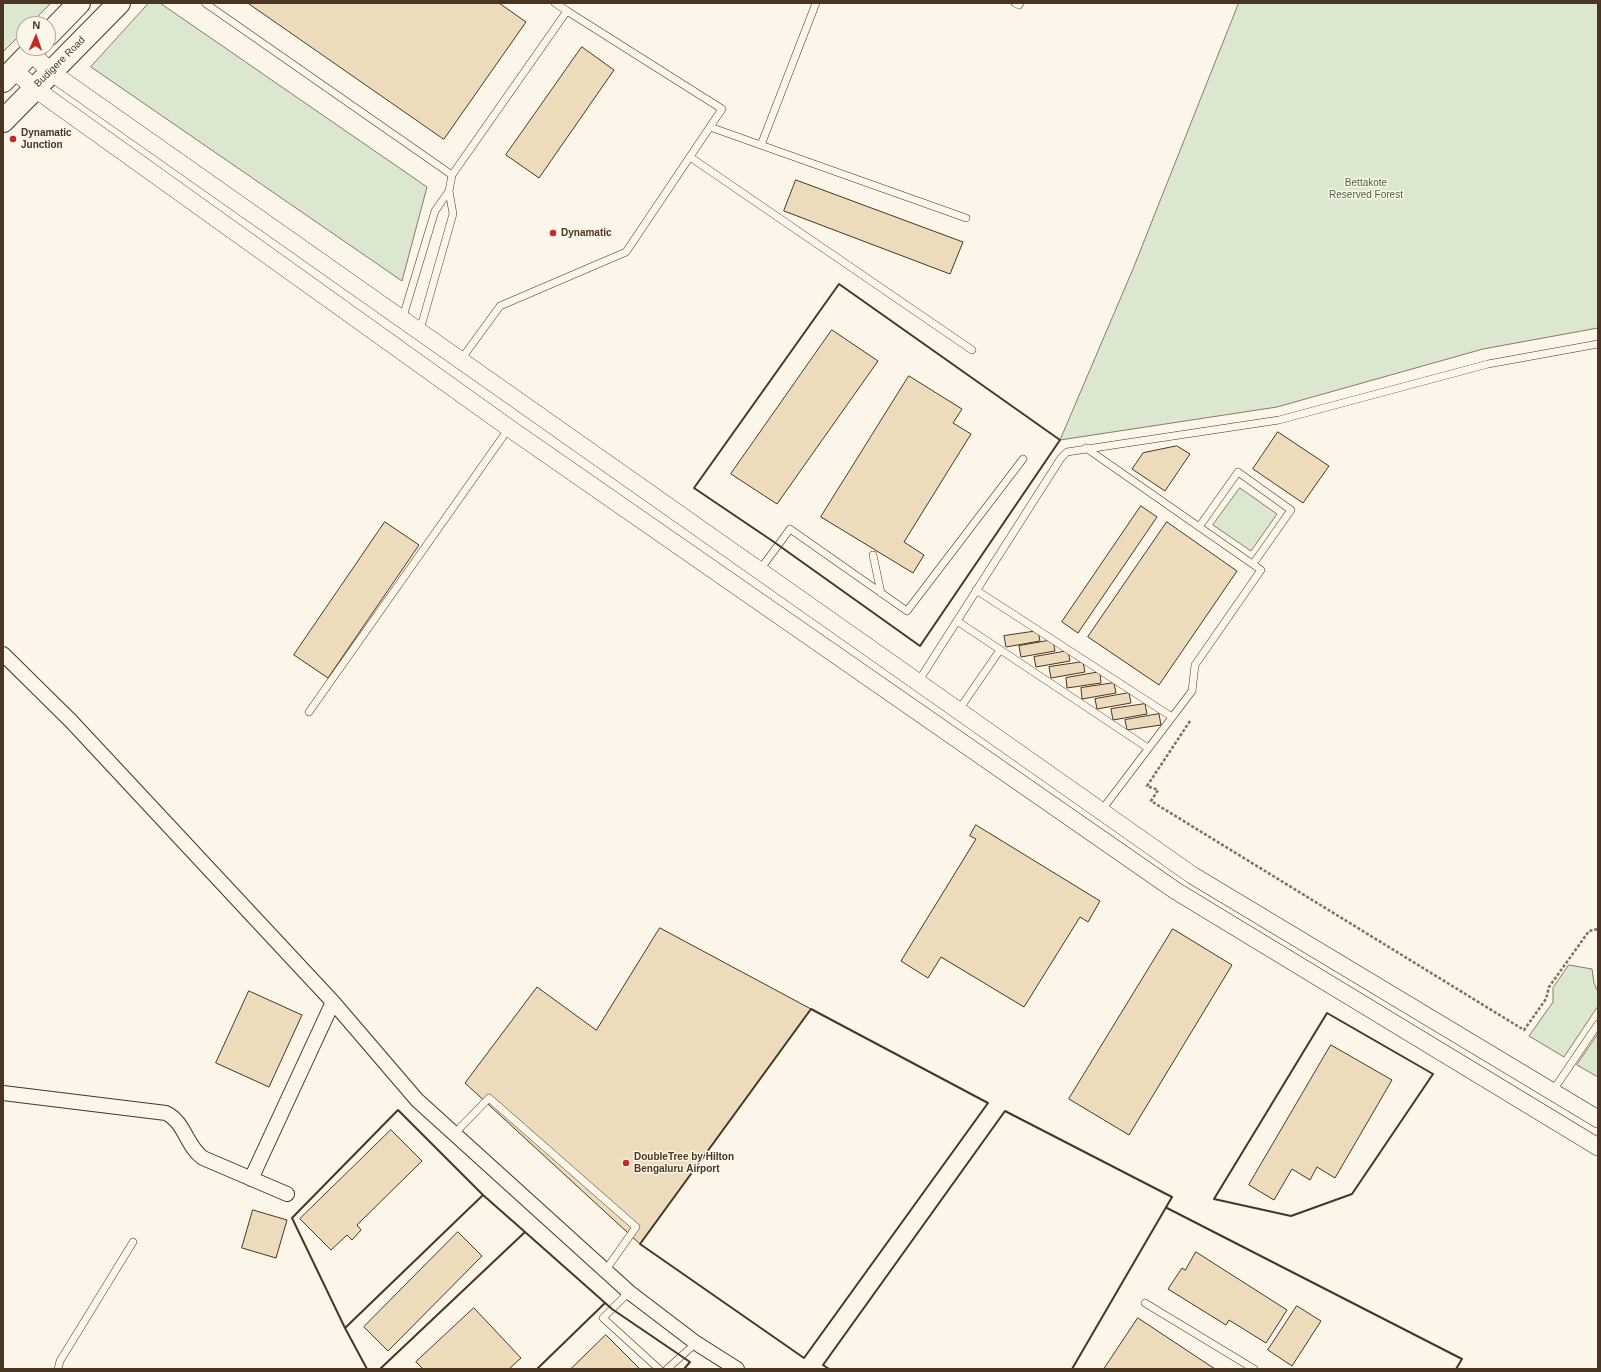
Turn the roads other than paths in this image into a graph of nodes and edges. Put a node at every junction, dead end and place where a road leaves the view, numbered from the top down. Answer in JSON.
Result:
{"nodes":[{"id":1,"x":79,"y":3,"type":"edge"},
{"id":2,"x":118,"y":3,"type":"edge"},
{"id":3,"x":205,"y":3,"type":"edge"},
{"id":4,"x":555,"y":3,"type":"edge"},
{"id":5,"x":816,"y":3,"type":"edge"},
{"id":6,"x":1014,"y":3,"type":"edge"},
{"id":7,"x":1020,"y":3,"type":"edge"},
{"id":8,"x":567,"y":11,"type":"junction"},
{"id":9,"x":56,"y":27,"type":"edge"},
{"id":10,"x":27,"y":56,"type":"edge"},
{"id":11,"x":38,"y":56,"type":"edge"},
{"id":12,"x":51,"y":72,"type":"junction"},
{"id":13,"x":8,"y":76,"type":"edge"},
{"id":14,"x":34,"y":88,"type":"junction"},
{"id":15,"x":3,"y":121,"type":"edge"},
{"id":16,"x":710,"y":127,"type":"junction"},
{"id":17,"x":761,"y":145,"type":"junction"},
{"id":18,"x":690,"y":157,"type":"junction"},
{"id":19,"x":452,"y":175,"type":"junction"},
{"id":20,"x":449,"y":191,"type":"junction"},
{"id":21,"x":966,"y":218,"type":"dead end"},
{"id":22,"x":402,"y":320,"type":"junction"},
{"id":23,"x":419,"y":332,"type":"junction"},
{"id":24,"x":1598,"y":344,"type":"edge"},
{"id":25,"x":972,"y":350,"type":"dead end"},
{"id":26,"x":460,"y":361,"type":"junction"},
{"id":27,"x":510,"y":428,"type":"junction"},
{"id":28,"x":1086,"y":448,"type":"junction"},
{"id":29,"x":1023,"y":460,"type":"dead end"},
{"id":30,"x":1199,"y":527,"type":"junction"},
{"id":31,"x":873,"y":555,"type":"dead end"},
{"id":32,"x":1253,"y":564,"type":"junction"},
{"id":33,"x":759,"y":571,"type":"junction"},
{"id":34,"x":976,"y":590,"type":"junction"},
{"id":35,"x":881,"y":593,"type":"junction"},
{"id":36,"x":957,"y":621,"type":"junction"},
{"id":37,"x":1000,"y":650,"type":"junction"},
{"id":38,"x":3,"y":654,"type":"edge"},
{"id":39,"x":918,"y":682,"type":"junction"},
{"id":40,"x":958,"y":711,"type":"junction"},
{"id":41,"x":309,"y":712,"type":"dead end"},
{"id":42,"x":1172,"y":717,"type":"junction"},
{"id":43,"x":1148,"y":748,"type":"junction"},
{"id":44,"x":1100,"y":811,"type":"junction"},
{"id":45,"x":333,"y":1002,"type":"junction"},
{"id":46,"x":1598,"y":1024,"type":"edge"},
{"id":47,"x":1552,"y":1092,"type":"junction"},
{"id":48,"x":3,"y":1093,"type":"edge"},
{"id":49,"x":1598,"y":1119,"type":"edge"},
{"id":50,"x":454,"y":1134,"type":"junction"},
{"id":51,"x":1598,"y":1147,"type":"edge"},
{"id":52,"x":251,"y":1179,"type":"junction"},
{"id":53,"x":287,"y":1194,"type":"dead end"},
{"id":54,"x":133,"y":1242,"type":"dead end"},
{"id":55,"x":605,"y":1270,"type":"junction"},
{"id":56,"x":629,"y":1292,"type":"junction"},
{"id":57,"x":1146,"y":1303,"type":"dead end"},
{"id":58,"x":696,"y":1343,"type":"junction"},
{"id":59,"x":58,"y":1369,"type":"edge"},
{"id":60,"x":659,"y":1369,"type":"edge"},
{"id":61,"x":667,"y":1369,"type":"edge"},
{"id":62,"x":737,"y":1369,"type":"edge"},
{"id":63,"x":1254,"y":1369,"type":"edge"}],
"edges":[{"from":1,"to":9,"type":"main road"},
{"from":2,"to":12,"type":"main road","name":"Budigere Road"},
{"from":3,"to":19,"type":"lane"},
{"from":4,"to":8,"type":"lane"},
{"from":5,"to":17,"type":"lane"},
{"from":6,"to":7,"type":"lane"},
{"from":8,"to":16,"type":"lane"},
{"from":8,"to":19,"type":"lane"},
{"from":10,"to":13,"type":"main road"},
{"from":11,"to":12,"type":"street"},
{"from":12,"to":14,"type":"main road","name":"Budigere Road"},
{"from":12,"to":22,"type":"street"},
{"from":13,"to":14,"type":"street"},
{"from":14,"to":15,"type":"main road","name":"Budigere Road"},
{"from":14,"to":27,"type":"street"},
{"from":16,"to":17,"type":"lane"},
{"from":16,"to":18,"type":"lane"},
{"from":17,"to":21,"type":"lane"},
{"from":18,"to":25,"type":"lane"},
{"from":18,"to":26,"type":"lane"},
{"from":19,"to":20,"type":"lane"},
{"from":20,"to":22,"type":"lane"},
{"from":20,"to":23,"type":"lane"},
{"from":22,"to":23,"type":"street"},
{"from":23,"to":26,"type":"street"},
{"from":24,"to":28,"type":"lane"},
{"from":26,"to":33,"type":"street"},
{"from":27,"to":41,"type":"lane"},
{"from":27,"to":51,"type":"street"},
{"from":28,"to":30,"type":"lane"},
{"from":28,"to":34,"type":"lane"},
{"from":29,"to":35,"type":"lane"},
{"from":30,"to":32,"type":"lane"},
{"from":30,"to":32,"type":"lane"},
{"from":31,"to":35,"type":"lane"},
{"from":32,"to":42,"type":"lane"},
{"from":33,"to":35,"type":"lane"},
{"from":33,"to":39,"type":"street"},
{"from":34,"to":36,"type":"lane"},
{"from":34,"to":42,"type":"lane"},
{"from":36,"to":37,"type":"lane"},
{"from":36,"to":39,"type":"lane"},
{"from":37,"to":40,"type":"lane"},
{"from":37,"to":43,"type":"lane"},
{"from":38,"to":45,"type":"street"},
{"from":39,"to":40,"type":"street"},
{"from":40,"to":44,"type":"street"},
{"from":42,"to":43,"type":"lane"},
{"from":43,"to":44,"type":"lane"},
{"from":44,"to":47,"type":"street"},
{"from":45,"to":50,"type":"street"},
{"from":45,"to":52,"type":"street"},
{"from":46,"to":47,"type":"lane"},
{"from":47,"to":49,"type":"street"},
{"from":48,"to":52,"type":"street"},
{"from":50,"to":55,"type":"street"},
{"from":50,"to":55,"type":"lane"},
{"from":52,"to":53,"type":"street"},
{"from":54,"to":59,"type":"lane"},
{"from":55,"to":56,"type":"street"},
{"from":56,"to":58,"type":"street"},
{"from":56,"to":60,"type":"lane"},
{"from":57,"to":63,"type":"lane"},
{"from":58,"to":61,"type":"lane"},
{"from":58,"to":62,"type":"street"}]}
